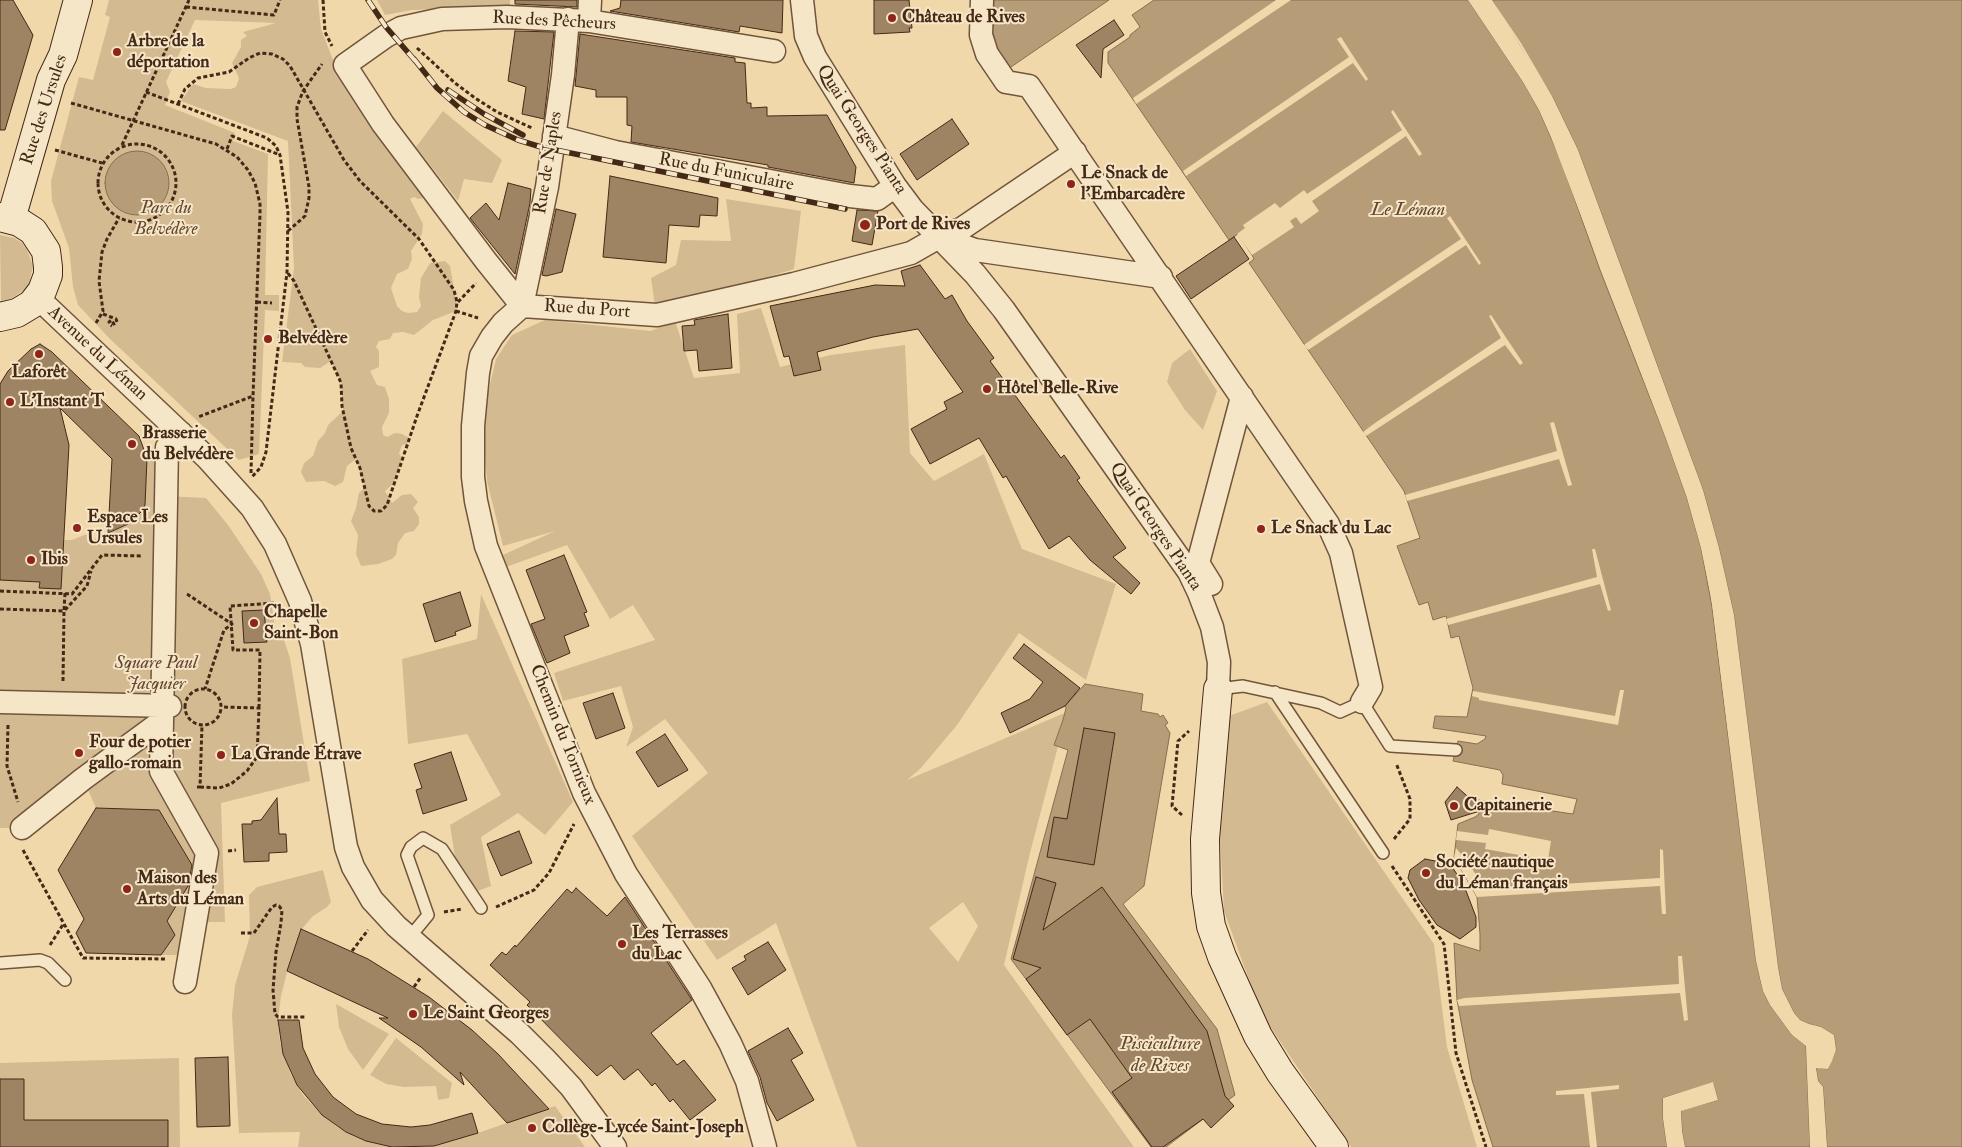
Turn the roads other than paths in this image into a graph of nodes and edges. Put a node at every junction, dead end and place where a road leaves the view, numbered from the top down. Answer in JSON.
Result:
{"nodes":[{"id":1,"x":802,"y":0,"type":"edge"},
{"id":2,"x":982,"y":0,"type":"edge"},
{"id":3,"x":71,"y":7,"type":"edge"},
{"id":4,"x":582,"y":13,"type":"edge"},
{"id":5,"x":774,"y":51,"type":"dead end"},
{"id":6,"x":345,"y":65,"type":"joint"},
{"id":7,"x":554,"y":136,"type":"junction"},
{"id":8,"x":1075,"y":152,"type":"junction"},
{"id":9,"x":895,"y":186,"type":"junction"},
{"id":10,"x":6,"y":218,"type":"edge"},
{"id":11,"x":939,"y":237,"type":"junction"},
{"id":12,"x":1161,"y":277,"type":"junction"},
{"id":13,"x":38,"y":298,"type":"junction"},
{"id":14,"x":522,"y":306,"type":"junction"},
{"id":15,"x":0,"y":317,"type":"edge"},
{"id":16,"x":1242,"y":397,"type":"junction"},
{"id":17,"x":181,"y":433,"type":"junction"},
{"id":18,"x":1220,"y":609,"type":"dead end"},
{"id":19,"x":1218,"y":689,"type":"junction"},
{"id":20,"x":1275,"y":692,"type":"junction"},
{"id":21,"x":5,"y":702,"type":"edge"},
{"id":22,"x":1362,"y":702,"type":"junction"},
{"id":23,"x":165,"y":711,"type":"junction"},
{"id":24,"x":1456,"y":750,"type":"dead end"},
{"id":25,"x":22,"y":828,"type":"road end"},
{"id":26,"x":1383,"y":853,"type":"road end"},
{"id":27,"x":481,"y":908,"type":"road end"},
{"id":28,"x":409,"y":938,"type":"junction"},
{"id":29,"x":0,"y":963,"type":"edge"},
{"id":30,"x":65,"y":980,"type":"dead end"},
{"id":31,"x":185,"y":982,"type":"dead end"},
{"id":32,"x":615,"y":1147,"type":"edge"},
{"id":33,"x":765,"y":1147,"type":"edge"},
{"id":34,"x":1334,"y":1147,"type":"edge"}],
"edges":[{"from":1,"to":9,"type":"street","name":"Quai Georges Pianta"},
{"from":2,"to":8,"type":"street"},
{"from":3,"to":10,"type":"street","name":"Rue des Ursules"},
{"from":4,"to":5,"type":"street","name":"Rue des Pêcheurs"},
{"from":4,"to":6,"type":"street","name":"Rue des Pêcheurs"},
{"from":4,"to":7,"type":"street","name":"Rue de Naples"},
{"from":6,"to":14,"type":"street","name":"Rue du Port"},
{"from":7,"to":9,"type":"street","name":"Rue du Funiculaire"},
{"from":7,"to":14,"type":"street","name":"Rue de Naples"},
{"from":8,"to":11,"type":"street","name":"Rue du Port"},
{"from":8,"to":12,"type":"street"},
{"from":9,"to":11,"type":"street","name":"Quai Georges Pianta"},
{"from":10,"to":13,"type":"street"},
{"from":11,"to":12,"type":"street"},
{"from":11,"to":14,"type":"street","name":"Rue du Port"},
{"from":11,"to":19,"type":"street","name":"Quai Georges Pianta"},
{"from":12,"to":16,"type":"street"},
{"from":13,"to":15,"type":"street"},
{"from":13,"to":17,"type":"street","name":"Avenue du Léman"},
{"from":14,"to":33,"type":"street","name":"Chemin du Tornieux"},
{"from":16,"to":18,"type":"street"},
{"from":16,"to":22,"type":"street"},
{"from":17,"to":23,"type":"street"},
{"from":17,"to":28,"type":"street","name":"Avenue du Léman"},
{"from":19,"to":20,"type":"lane"},
{"from":19,"to":34,"type":"street","name":"Quai Georges Pianta"},
{"from":20,"to":22,"type":"lane"},
{"from":20,"to":26,"type":"lane"},
{"from":21,"to":23,"type":"street"},
{"from":22,"to":24,"type":"lane"},
{"from":23,"to":25,"type":"street"},
{"from":23,"to":31,"type":"street"},
{"from":27,"to":28,"type":"lane"},
{"from":28,"to":32,"type":"street","name":"Avenue du Léman"},
{"from":29,"to":30,"type":"lane"}]}
